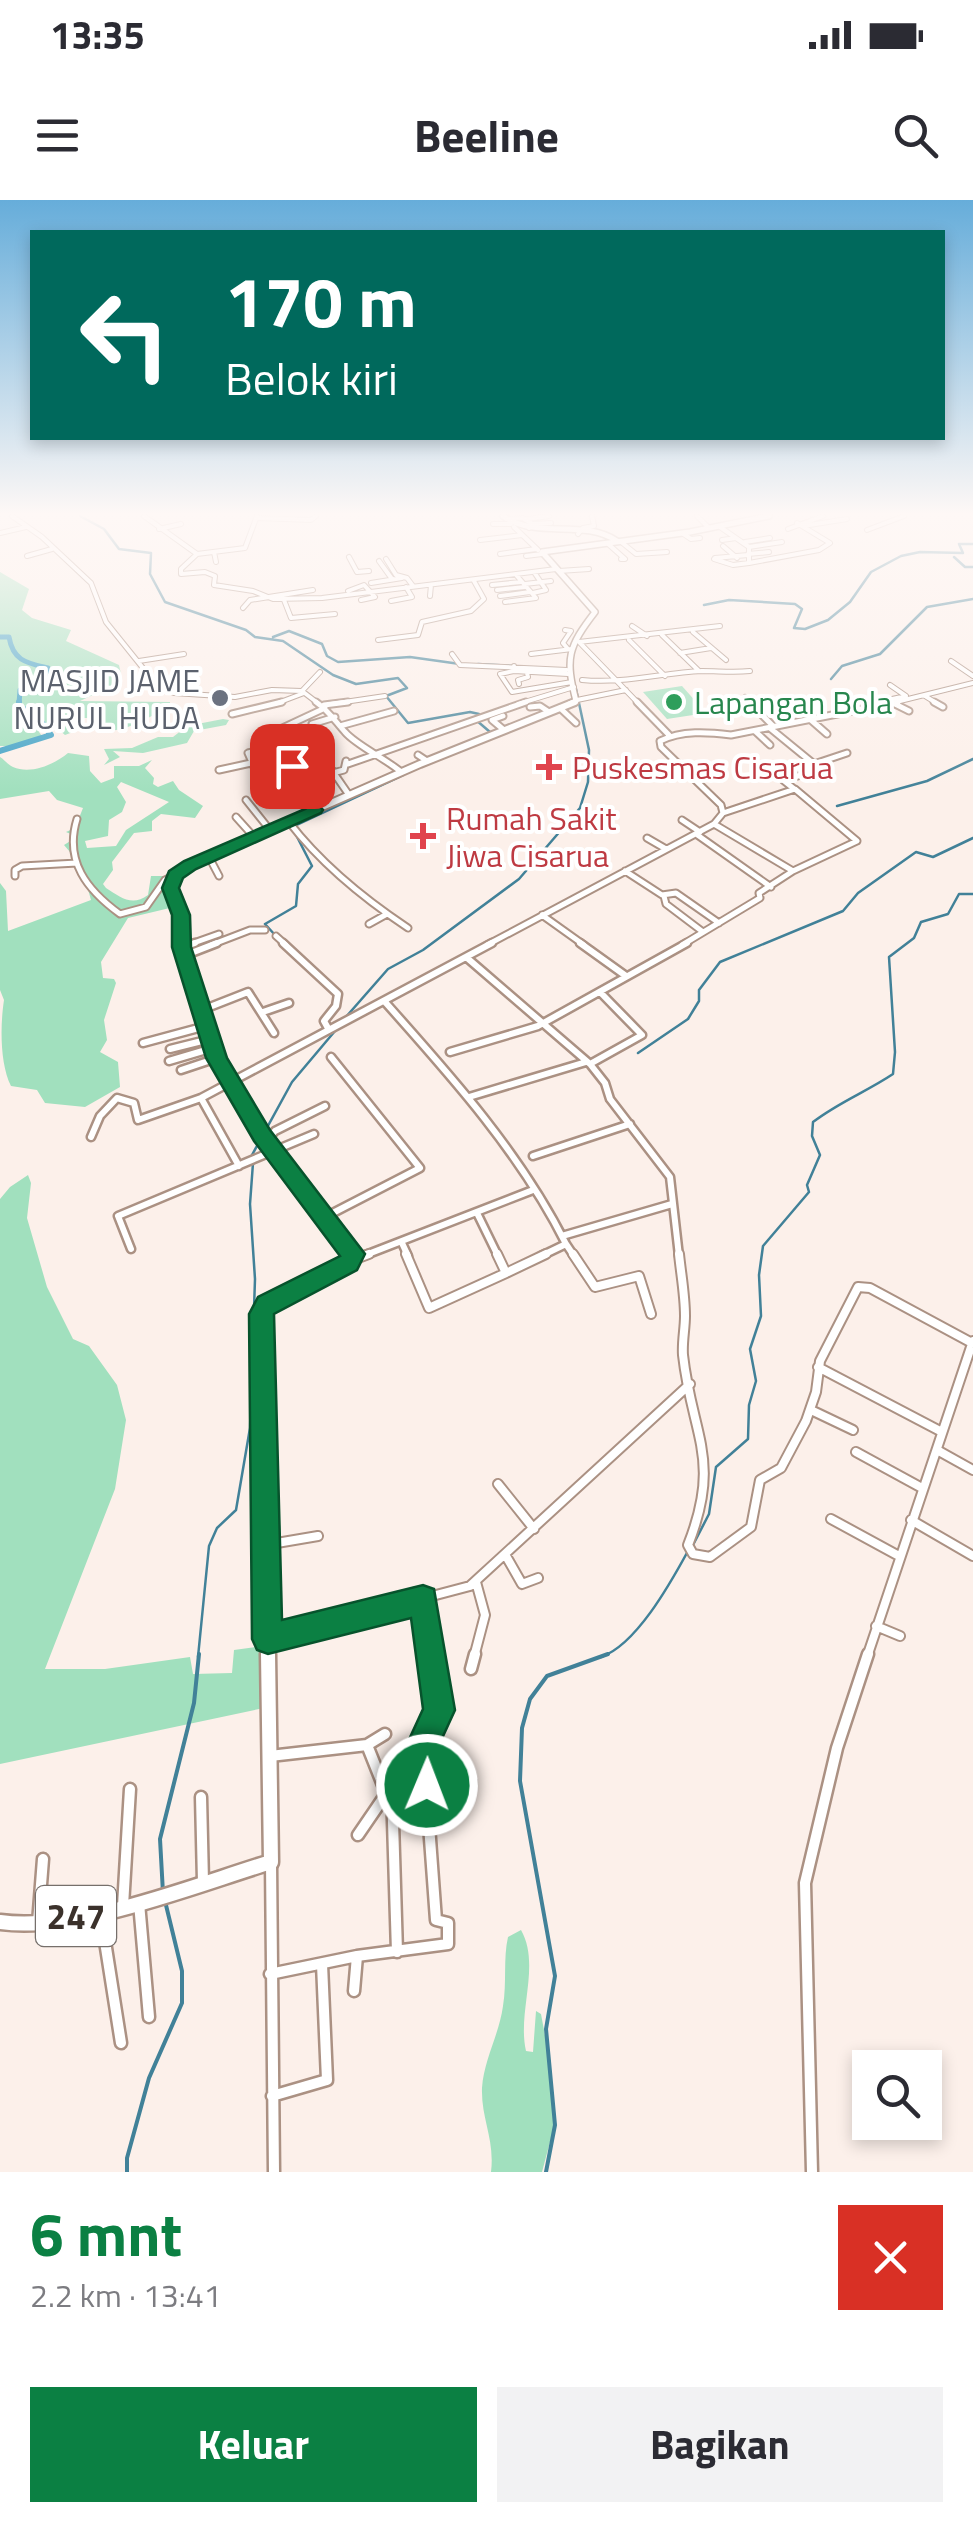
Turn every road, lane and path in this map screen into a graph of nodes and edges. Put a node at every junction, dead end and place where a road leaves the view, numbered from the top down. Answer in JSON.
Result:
{"nodes":[{"id":1,"x":98,"y":608,"type":"edge"},
{"id":2,"x":288,"y":608,"type":"edge"},
{"id":3,"x":477,"y":608,"type":"edge"},
{"id":4,"x":590,"y":608,"type":"edge"},
{"id":5,"x":335,"y":614,"type":"dead end"},
{"id":6,"x":632,"y":626,"type":"dead end"},
{"id":7,"x":720,"y":626,"type":"dead end"},
{"id":8,"x":565,"y":630,"type":"dead end"},
{"id":9,"x":692,"y":631,"type":"junction"},
{"id":10,"x":662,"y":635,"type":"junction"},
{"id":11,"x":648,"y":637,"type":"junction"},
{"id":12,"x":378,"y":640,"type":"dead end"},
{"id":13,"x":577,"y":640,"type":"junction"},
{"id":14,"x":629,"y":640,"type":"junction"},
{"id":15,"x":712,"y":648,"type":"junction"},
{"id":16,"x":570,"y":649,"type":"junction"},
{"id":17,"x":680,"y":653,"type":"junction"},
{"id":18,"x":184,"y":654,"type":"dead end"},
{"id":19,"x":452,"y":654,"type":"dead end"},
{"id":20,"x":532,"y":654,"type":"dead end"},
{"id":21,"x":726,"y":660,"type":"dead end"},
{"id":22,"x":139,"y":661,"type":"junction"},
{"id":23,"x":951,"y":662,"type":"dead end"},
{"id":24,"x":514,"y":668,"type":"junction"},
{"id":25,"x":750,"y":670,"type":"dead end"},
{"id":26,"x":320,"y":672,"type":"dead end"},
{"id":27,"x":700,"y":672,"type":"junction"},
{"id":28,"x":527,"y":673,"type":"junction"},
{"id":29,"x":611,"y":674,"type":"junction"},
{"id":30,"x":665,"y":676,"type":"junction"},
{"id":31,"x":570,"y":678,"type":"junction"},
{"id":32,"x":592,"y":678,"type":"dead end"},
{"id":33,"x":973,"y":679,"type":"edge"},
{"id":34,"x":582,"y":680,"type":"dead end"},
{"id":35,"x":618,"y":682,"type":"junction"},
{"id":36,"x":519,"y":684,"type":"dead end"},
{"id":37,"x":890,"y":685,"type":"dead end"},
{"id":38,"x":627,"y":690,"type":"junction"},
{"id":39,"x":303,"y":691,"type":"junction"},
{"id":40,"x":875,"y":692,"type":"dead end"},
{"id":41,"x":924,"y":695,"type":"junction"},
{"id":42,"x":385,"y":696,"type":"dead end"},
{"id":43,"x":906,"y":696,"type":"junction"},
{"id":44,"x":745,"y":697,"type":"dead end"},
{"id":45,"x":914,"y":697,"type":"junction"},
{"id":46,"x":579,"y":700,"type":"junction"},
{"id":47,"x":888,"y":702,"type":"junction"},
{"id":48,"x":324,"y":707,"type":"junction"},
{"id":49,"x":943,"y":707,"type":"dead end"},
{"id":50,"x":530,"y":708,"type":"dead end"},
{"id":51,"x":560,"y":708,"type":"junction"},
{"id":52,"x":394,"y":711,"type":"dead end"},
{"id":53,"x":909,"y":711,"type":"dead end"},
{"id":54,"x":550,"y":712,"type":"junction"},
{"id":55,"x":232,"y":714,"type":"dead end"},
{"id":56,"x":504,"y":716,"type":"dead end"},
{"id":57,"x":336,"y":717,"type":"junction"},
{"id":58,"x":811,"y":720,"type":"junction"},
{"id":59,"x":576,"y":723,"type":"dead end"},
{"id":60,"x":340,"y":726,"type":"junction"},
{"id":61,"x":772,"y":727,"type":"junction"},
{"id":62,"x":278,"y":730,"type":"dead end"},
{"id":63,"x":504,"y":730,"type":"junction"},
{"id":64,"x":755,"y":731,"type":"junction"},
{"id":65,"x":362,"y":733,"type":"dead end"},
{"id":66,"x":827,"y":734,"type":"dead end"},
{"id":67,"x":350,"y":736,"type":"junction"},
{"id":68,"x":670,"y":736,"type":"junction"},
{"id":69,"x":315,"y":737,"type":"junction"},
{"id":70,"x":770,"y":745,"type":"dead end"},
{"id":71,"x":323,"y":747,"type":"junction"},
{"id":72,"x":292,"y":752,"type":"dead end"},
{"id":73,"x":378,"y":752,"type":"junction"},
{"id":74,"x":847,"y":753,"type":"dead end"},
{"id":75,"x":418,"y":754,"type":"dead end"},
{"id":76,"x":314,"y":760,"type":"junction"},
{"id":77,"x":427,"y":761,"type":"junction"},
{"id":78,"x":814,"y":764,"type":"junction"},
{"id":79,"x":219,"y":770,"type":"dead end"},
{"id":80,"x":401,"y":772,"type":"junction"},
{"id":81,"x":335,"y":773,"type":"junction"},
{"id":82,"x":295,"y":783,"type":"junction"},
{"id":83,"x":793,"y":788,"type":"junction"},
{"id":84,"x":350,"y":795,"type":"junction"},
{"id":85,"x":246,"y":800,"type":"dead end"},
{"id":86,"x":315,"y":810,"type":"junction"},
{"id":87,"x":723,"y":813,"type":"junction"},
{"id":88,"x":236,"y":818,"type":"dead end"},
{"id":89,"x":77,"y":819,"type":"dead end"},
{"id":90,"x":682,"y":820,"type":"dead end"},
{"id":91,"x":290,"y":822,"type":"junction"},
{"id":92,"x":714,"y":824,"type":"junction"},
{"id":93,"x":270,"y":830,"type":"junction"},
{"id":94,"x":678,"y":833,"type":"dead end"},
{"id":95,"x":698,"y":834,"type":"junction"},
{"id":96,"x":254,"y":837,"type":"junction"},
{"id":97,"x":647,"y":838,"type":"dead end"},
{"id":98,"x":687,"y":839,"type":"junction"},
{"id":99,"x":667,"y":849,"type":"junction"},
{"id":100,"x":755,"y":849,"type":"junction"},
{"id":101,"x":209,"y":857,"type":"junction"},
{"id":102,"x":734,"y":860,"type":"junction"},
{"id":103,"x":77,"y":863,"type":"junction"},
{"id":104,"x":626,"y":871,"type":"junction"},
{"id":105,"x":794,"y":872,"type":"junction"},
{"id":106,"x":175,"y":875,"type":"junction"},
{"id":107,"x":16,"y":876,"type":"dead end"},
{"id":108,"x":219,"y":876,"type":"dead end"},
{"id":109,"x":771,"y":887,"type":"junction"},
{"id":110,"x":664,"y":896,"type":"junction"},
{"id":111,"x":386,"y":914,"type":"junction"},
{"id":112,"x":542,"y":915,"type":"junction"},
{"id":113,"x":719,"y":923,"type":"junction"},
{"id":114,"x":369,"y":924,"type":"dead end"},
{"id":115,"x":408,"y":928,"type":"dead end"},
{"id":116,"x":265,"y":930,"type":"dead end"},
{"id":117,"x":703,"y":932,"type":"junction"},
{"id":118,"x":219,"y":934,"type":"dead end"},
{"id":119,"x":276,"y":936,"type":"dead end"},
{"id":120,"x":183,"y":951,"type":"junction"},
{"id":121,"x":465,"y":956,"type":"junction"},
{"id":122,"x":626,"y":976,"type":"junction"},
{"id":123,"x":600,"y":992,"type":"junction"},
{"id":124,"x":385,"y":1002,"type":"junction"},
{"id":125,"x":289,"y":1003,"type":"dead end"},
{"id":126,"x":201,"y":1011,"type":"junction"},
{"id":127,"x":263,"y":1012,"type":"junction"},
{"id":128,"x":545,"y":1022,"type":"junction"},
{"id":129,"x":206,"y":1026,"type":"junction"},
{"id":130,"x":335,"y":1027,"type":"junction"},
{"id":131,"x":274,"y":1033,"type":"dead end"},
{"id":132,"x":143,"y":1043,"type":"dead end"},
{"id":133,"x":212,"y":1044,"type":"junction"},
{"id":134,"x":170,"y":1050,"type":"dead end"},
{"id":135,"x":450,"y":1052,"type":"dead end"},
{"id":136,"x":331,"y":1057,"type":"dead end"},
{"id":137,"x":217,"y":1058,"type":"junction"},
{"id":138,"x":169,"y":1061,"type":"dead end"},
{"id":139,"x":589,"y":1063,"type":"junction"},
{"id":140,"x":181,"y":1070,"type":"dead end"},
{"id":141,"x":232,"y":1083,"type":"junction"},
{"id":142,"x":469,"y":1097,"type":"junction"},
{"id":143,"x":201,"y":1098,"type":"junction"},
{"id":144,"x":325,"y":1106,"type":"dead end"},
{"id":145,"x":630,"y":1124,"type":"junction"},
{"id":146,"x":314,"y":1134,"type":"dead end"},
{"id":147,"x":91,"y":1137,"type":"dead end"},
{"id":148,"x":264,"y":1139,"type":"junction"},
{"id":149,"x":274,"y":1152,"type":"junction"},
{"id":150,"x":533,"y":1156,"type":"dead end"},
{"id":151,"x":239,"y":1166,"type":"junction"},
{"id":152,"x":533,"y":1190,"type":"junction"},
{"id":153,"x":672,"y":1204,"type":"junction"},
{"id":154,"x":477,"y":1213,"type":"junction"},
{"id":155,"x":326,"y":1216,"type":"junction"},
{"id":156,"x":564,"y":1240,"type":"junction"},
{"id":157,"x":402,"y":1243,"type":"junction"},
{"id":158,"x":131,"y":1249,"type":"dead end"},
{"id":159,"x":352,"y":1260,"type":"junction"},
{"id":160,"x":506,"y":1272,"type":"junction"},
{"id":161,"x":651,"y":1314,"type":"dead end"},
{"id":162,"x":972,"y":1342,"type":"edge"},
{"id":163,"x":818,"y":1367,"type":"junction"},
{"id":164,"x":690,"y":1384,"type":"junction"},
{"id":165,"x":811,"y":1410,"type":"junction"},
{"id":166,"x":853,"y":1430,"type":"dead end"},
{"id":167,"x":942,"y":1432,"type":"junction"},
{"id":168,"x":937,"y":1450,"type":"junction"},
{"id":169,"x":856,"y":1452,"type":"dead end"},
{"id":170,"x":973,"y":1470,"type":"edge"},
{"id":171,"x":498,"y":1484,"type":"dead end"},
{"id":172,"x":922,"y":1488,"type":"junction"},
{"id":173,"x":831,"y":1519,"type":"dead end"},
{"id":174,"x":912,"y":1520,"type":"junction"},
{"id":175,"x":534,"y":1529,"type":"junction"},
{"id":176,"x":318,"y":1536,"type":"dead end"},
{"id":177,"x":266,"y":1545,"type":"junction"},
{"id":178,"x":973,"y":1555,"type":"edge"},
{"id":179,"x":506,"y":1556,"type":"junction"},
{"id":180,"x":898,"y":1556,"type":"junction"},
{"id":181,"x":538,"y":1578,"type":"dead end"},
{"id":182,"x":476,"y":1582,"type":"junction"},
{"id":183,"x":423,"y":1600,"type":"junction"},
{"id":184,"x":876,"y":1626,"type":"junction"},
{"id":185,"x":900,"y":1636,"type":"dead end"},
{"id":186,"x":268,"y":1639,"type":"junction"},
{"id":187,"x":471,"y":1669,"type":"dead end"},
{"id":188,"x":385,"y":1734,"type":"dead end"},
{"id":189,"x":423,"y":1744,"type":"junction"},
{"id":190,"x":366,"y":1745,"type":"junction"},
{"id":191,"x":270,"y":1756,"type":"junction"},
{"id":192,"x":130,"y":1790,"type":"dead end"},
{"id":193,"x":389,"y":1792,"type":"junction"},
{"id":194,"x":201,"y":1797,"type":"dead end"},
{"id":195,"x":358,"y":1835,"type":"dead end"},
{"id":196,"x":44,"y":1858,"type":"dead end"},
{"id":197,"x":271,"y":1862,"type":"junction"},
{"id":198,"x":203,"y":1882,"type":"junction"},
{"id":199,"x":146,"y":1900,"type":"junction"},
{"id":200,"x":123,"y":1906,"type":"junction"},
{"id":201,"x":100,"y":1911,"type":"junction"},
{"id":202,"x":0,"y":1922,"type":"edge"},
{"id":203,"x":38,"y":1924,"type":"junction"},
{"id":204,"x":397,"y":1952,"type":"junction"},
{"id":205,"x":356,"y":1956,"type":"junction"},
{"id":206,"x":322,"y":1964,"type":"junction"},
{"id":207,"x":270,"y":1974,"type":"junction"},
{"id":208,"x":354,"y":1991,"type":"dead end"},
{"id":209,"x":149,"y":2017,"type":"dead end"},
{"id":210,"x":120,"y":2042,"type":"dead end"},
{"id":211,"x":272,"y":2096,"type":"junction"},
{"id":212,"x":274,"y":2172,"type":"edge"},
{"id":213,"x":812,"y":2172,"type":"edge"}],
"edges":[{"from":1,"to":22,"type":"street"},
{"from":2,"to":5,"type":"street"},
{"from":3,"to":12,"type":"street"},
{"from":4,"to":13,"type":"main road"},
{"from":6,"to":11,"type":"street"},
{"from":7,"to":9,"type":"street"},
{"from":8,"to":16,"type":"street"},
{"from":9,"to":10,"type":"street"},
{"from":9,"to":15,"type":"street"},
{"from":10,"to":11,"type":"street"},
{"from":10,"to":17,"type":"street"},
{"from":11,"to":14,"type":"street"},
{"from":13,"to":14,"type":"street"},
{"from":13,"to":16,"type":"main road"},
{"from":13,"to":29,"type":"street"},
{"from":14,"to":30,"type":"street"},
{"from":15,"to":17,"type":"street"},
{"from":15,"to":21,"type":"street"},
{"from":16,"to":20,"type":"street"},
{"from":16,"to":31,"type":"main road"},
{"from":17,"to":27,"type":"street"},
{"from":18,"to":22,"type":"street"},
{"from":19,"to":24,"type":"street"},
{"from":22,"to":39,"type":"street"},
{"from":23,"to":33,"type":"street"},
{"from":24,"to":28,"type":"street"},
{"from":24,"to":31,"type":"street"},
{"from":24,"to":31,"type":"street"},
{"from":25,"to":27,"type":"street"},
{"from":26,"to":39,"type":"street"},
{"from":27,"to":30,"type":"street"},
{"from":28,"to":31,"type":"street"},
{"from":28,"to":36,"type":"street"},
{"from":29,"to":32,"type":"street"},
{"from":29,"to":35,"type":"street"},
{"from":30,"to":35,"type":"street"},
{"from":31,"to":46,"type":"main road"},
{"from":31,"to":73,"type":"street"},
{"from":33,"to":41,"type":"street"},
{"from":34,"to":35,"type":"street"},
{"from":35,"to":38,"type":"street"},
{"from":37,"to":43,"type":"street"},
{"from":38,"to":46,"type":"street"},
{"from":38,"to":68,"type":"street"},
{"from":39,"to":48,"type":"street"},
{"from":39,"to":55,"type":"street"},
{"from":40,"to":47,"type":"street"},
{"from":41,"to":45,"type":"street"},
{"from":41,"to":49,"type":"street"},
{"from":42,"to":48,"type":"street"},
{"from":43,"to":45,"type":"street"},
{"from":43,"to":47,"type":"street"},
{"from":44,"to":61,"type":"street"},
{"from":45,"to":47,"type":"street"},
{"from":46,"to":51,"type":"main road"},
{"from":47,"to":53,"type":"street"},
{"from":47,"to":58,"type":"street"},
{"from":48,"to":57,"type":"street"},
{"from":48,"to":62,"type":"street"},
{"from":50,"to":54,"type":"street"},
{"from":51,"to":54,"type":"main road"},
{"from":51,"to":59,"type":"street"},
{"from":52,"to":60,"type":"street"},
{"from":54,"to":63,"type":"main road"},
{"from":56,"to":63,"type":"street"},
{"from":57,"to":60,"type":"street"},
{"from":57,"to":69,"type":"street"},
{"from":58,"to":61,"type":"street"},
{"from":58,"to":66,"type":"street"},
{"from":60,"to":67,"type":"street"},
{"from":61,"to":64,"type":"street"},
{"from":61,"to":78,"type":"street"},
{"from":63,"to":77,"type":"main road"},
{"from":64,"to":68,"type":"street"},
{"from":64,"to":70,"type":"street"},
{"from":65,"to":67,"type":"street"},
{"from":67,"to":73,"type":"street"},
{"from":68,"to":87,"type":"street"},
{"from":69,"to":71,"type":"street"},
{"from":69,"to":79,"type":"street"},
{"from":71,"to":72,"type":"street"},
{"from":71,"to":76,"type":"street"},
{"from":73,"to":80,"type":"street"},
{"from":73,"to":81,"type":"street"},
{"from":74,"to":78,"type":"street"},
{"from":75,"to":77,"type":"street"},
{"from":76,"to":81,"type":"street"},
{"from":76,"to":82,"type":"street"},
{"from":77,"to":80,"type":"main road"},
{"from":78,"to":83,"type":"street"},
{"from":80,"to":84,"type":"main road"},
{"from":81,"to":82,"type":"street"},
{"from":81,"to":84,"type":"street"},
{"from":82,"to":86,"type":"street"},
{"from":83,"to":87,"type":"street"},
{"from":83,"to":105,"type":"street"},
{"from":84,"to":86,"type":"main road"},
{"from":85,"to":93,"type":"street"},
{"from":86,"to":91,"type":"main road"},
{"from":87,"to":92,"type":"street"},
{"from":88,"to":96,"type":"street"},
{"from":89,"to":103,"type":"street"},
{"from":90,"to":95,"type":"street"},
{"from":91,"to":93,"type":"main road"},
{"from":91,"to":111,"type":"street"},
{"from":92,"to":95,"type":"street"},
{"from":92,"to":100,"type":"street"},
{"from":93,"to":96,"type":"main road"},
{"from":94,"to":98,"type":"street"},
{"from":95,"to":98,"type":"street"},
{"from":95,"to":102,"type":"street"},
{"from":96,"to":101,"type":"main road"},
{"from":97,"to":99,"type":"street"},
{"from":98,"to":99,"type":"street"},
{"from":99,"to":104,"type":"street"},
{"from":100,"to":102,"type":"street"},
{"from":100,"to":105,"type":"street"},
{"from":101,"to":106,"type":"main road"},
{"from":101,"to":108,"type":"street"},
{"from":102,"to":109,"type":"street"},
{"from":103,"to":106,"type":"street"},
{"from":103,"to":107,"type":"street"},
{"from":104,"to":110,"type":"street"},
{"from":104,"to":112,"type":"street"},
{"from":105,"to":109,"type":"street"},
{"from":106,"to":120,"type":"main road"},
{"from":109,"to":113,"type":"street"},
{"from":110,"to":113,"type":"street"},
{"from":110,"to":117,"type":"street"},
{"from":111,"to":114,"type":"street"},
{"from":111,"to":115,"type":"street"},
{"from":112,"to":121,"type":"street"},
{"from":112,"to":122,"type":"street"},
{"from":113,"to":117,"type":"street"},
{"from":116,"to":120,"type":"street"},
{"from":117,"to":122,"type":"street"},
{"from":118,"to":120,"type":"street"},
{"from":119,"to":130,"type":"street"},
{"from":120,"to":126,"type":"main road"},
{"from":121,"to":124,"type":"street"},
{"from":121,"to":128,"type":"street"},
{"from":122,"to":123,"type":"street"},
{"from":123,"to":128,"type":"street"},
{"from":123,"to":139,"type":"street"},
{"from":124,"to":130,"type":"street"},
{"from":124,"to":142,"type":"street"},
{"from":125,"to":127,"type":"street"},
{"from":126,"to":127,"type":"street"},
{"from":126,"to":129,"type":"main road"},
{"from":127,"to":131,"type":"street"},
{"from":128,"to":135,"type":"street"},
{"from":128,"to":139,"type":"street"},
{"from":129,"to":132,"type":"street"},
{"from":129,"to":133,"type":"main road"},
{"from":130,"to":141,"type":"street"},
{"from":133,"to":134,"type":"street"},
{"from":133,"to":137,"type":"main road"},
{"from":133,"to":138,"type":"street"},
{"from":136,"to":155,"type":"street"},
{"from":137,"to":140,"type":"street"},
{"from":137,"to":141,"type":"main road"},
{"from":139,"to":142,"type":"street"},
{"from":139,"to":145,"type":"street"},
{"from":141,"to":143,"type":"street"},
{"from":141,"to":148,"type":"main road"},
{"from":142,"to":152,"type":"street"},
{"from":143,"to":147,"type":"street"},
{"from":143,"to":151,"type":"street"},
{"from":144,"to":148,"type":"street"},
{"from":145,"to":150,"type":"street"},
{"from":145,"to":153,"type":"street"},
{"from":146,"to":149,"type":"street"},
{"from":148,"to":149,"type":"main road"},
{"from":149,"to":151,"type":"street"},
{"from":149,"to":155,"type":"main road"},
{"from":151,"to":158,"type":"street"},
{"from":152,"to":154,"type":"street"},
{"from":152,"to":156,"type":"street"},
{"from":153,"to":156,"type":"street"},
{"from":153,"to":164,"type":"street"},
{"from":154,"to":157,"type":"street"},
{"from":154,"to":160,"type":"street"},
{"from":155,"to":159,"type":"main road"},
{"from":156,"to":160,"type":"street"},
{"from":156,"to":161,"type":"street"},
{"from":157,"to":159,"type":"street"},
{"from":157,"to":160,"type":"street"},
{"from":159,"to":177,"type":"main road"},
{"from":162,"to":163,"type":"street"},
{"from":162,"to":167,"type":"street"},
{"from":163,"to":165,"type":"street"},
{"from":163,"to":167,"type":"street"},
{"from":164,"to":165,"type":"street"},
{"from":164,"to":175,"type":"street"},
{"from":165,"to":166,"type":"street"},
{"from":167,"to":168,"type":"street"},
{"from":168,"to":170,"type":"street"},
{"from":168,"to":172,"type":"street"},
{"from":169,"to":172,"type":"street"},
{"from":171,"to":175,"type":"street"},
{"from":172,"to":174,"type":"street"},
{"from":173,"to":180,"type":"street"},
{"from":174,"to":178,"type":"street"},
{"from":174,"to":180,"type":"street"},
{"from":175,"to":179,"type":"street"},
{"from":176,"to":177,"type":"street"},
{"from":177,"to":186,"type":"main road"},
{"from":179,"to":181,"type":"street"},
{"from":179,"to":182,"type":"street"},
{"from":180,"to":184,"type":"street"},
{"from":182,"to":183,"type":"street"},
{"from":182,"to":187,"type":"street"},
{"from":183,"to":186,"type":"street"},
{"from":183,"to":189,"type":"street"},
{"from":184,"to":185,"type":"street"},
{"from":184,"to":213,"type":"street"},
{"from":186,"to":191,"type":"main road"},
{"from":188,"to":190,"type":"street"},
{"from":189,"to":193,"type":"street"},
{"from":189,"to":204,"type":"street"},
{"from":190,"to":191,"type":"street"},
{"from":190,"to":193,"type":"street"},
{"from":191,"to":197,"type":"main road"},
{"from":192,"to":200,"type":"street"},
{"from":193,"to":195,"type":"street"},
{"from":193,"to":204,"type":"street"},
{"from":194,"to":198,"type":"street"},
{"from":196,"to":203,"type":"street"},
{"from":197,"to":198,"type":"main road","number":"247"},
{"from":197,"to":207,"type":"street"},
{"from":198,"to":199,"type":"main road","number":"247"},
{"from":199,"to":200,"type":"main road","number":"247"},
{"from":199,"to":209,"type":"street"},
{"from":200,"to":201,"type":"main road","number":"247"},
{"from":201,"to":203,"type":"main road","number":"247"},
{"from":201,"to":210,"type":"street"},
{"from":202,"to":203,"type":"main road","number":"247"},
{"from":204,"to":205,"type":"street"},
{"from":205,"to":206,"type":"street"},
{"from":205,"to":208,"type":"street"},
{"from":206,"to":207,"type":"street"},
{"from":206,"to":211,"type":"street"},
{"from":207,"to":211,"type":"street"},
{"from":211,"to":212,"type":"street"}]}
